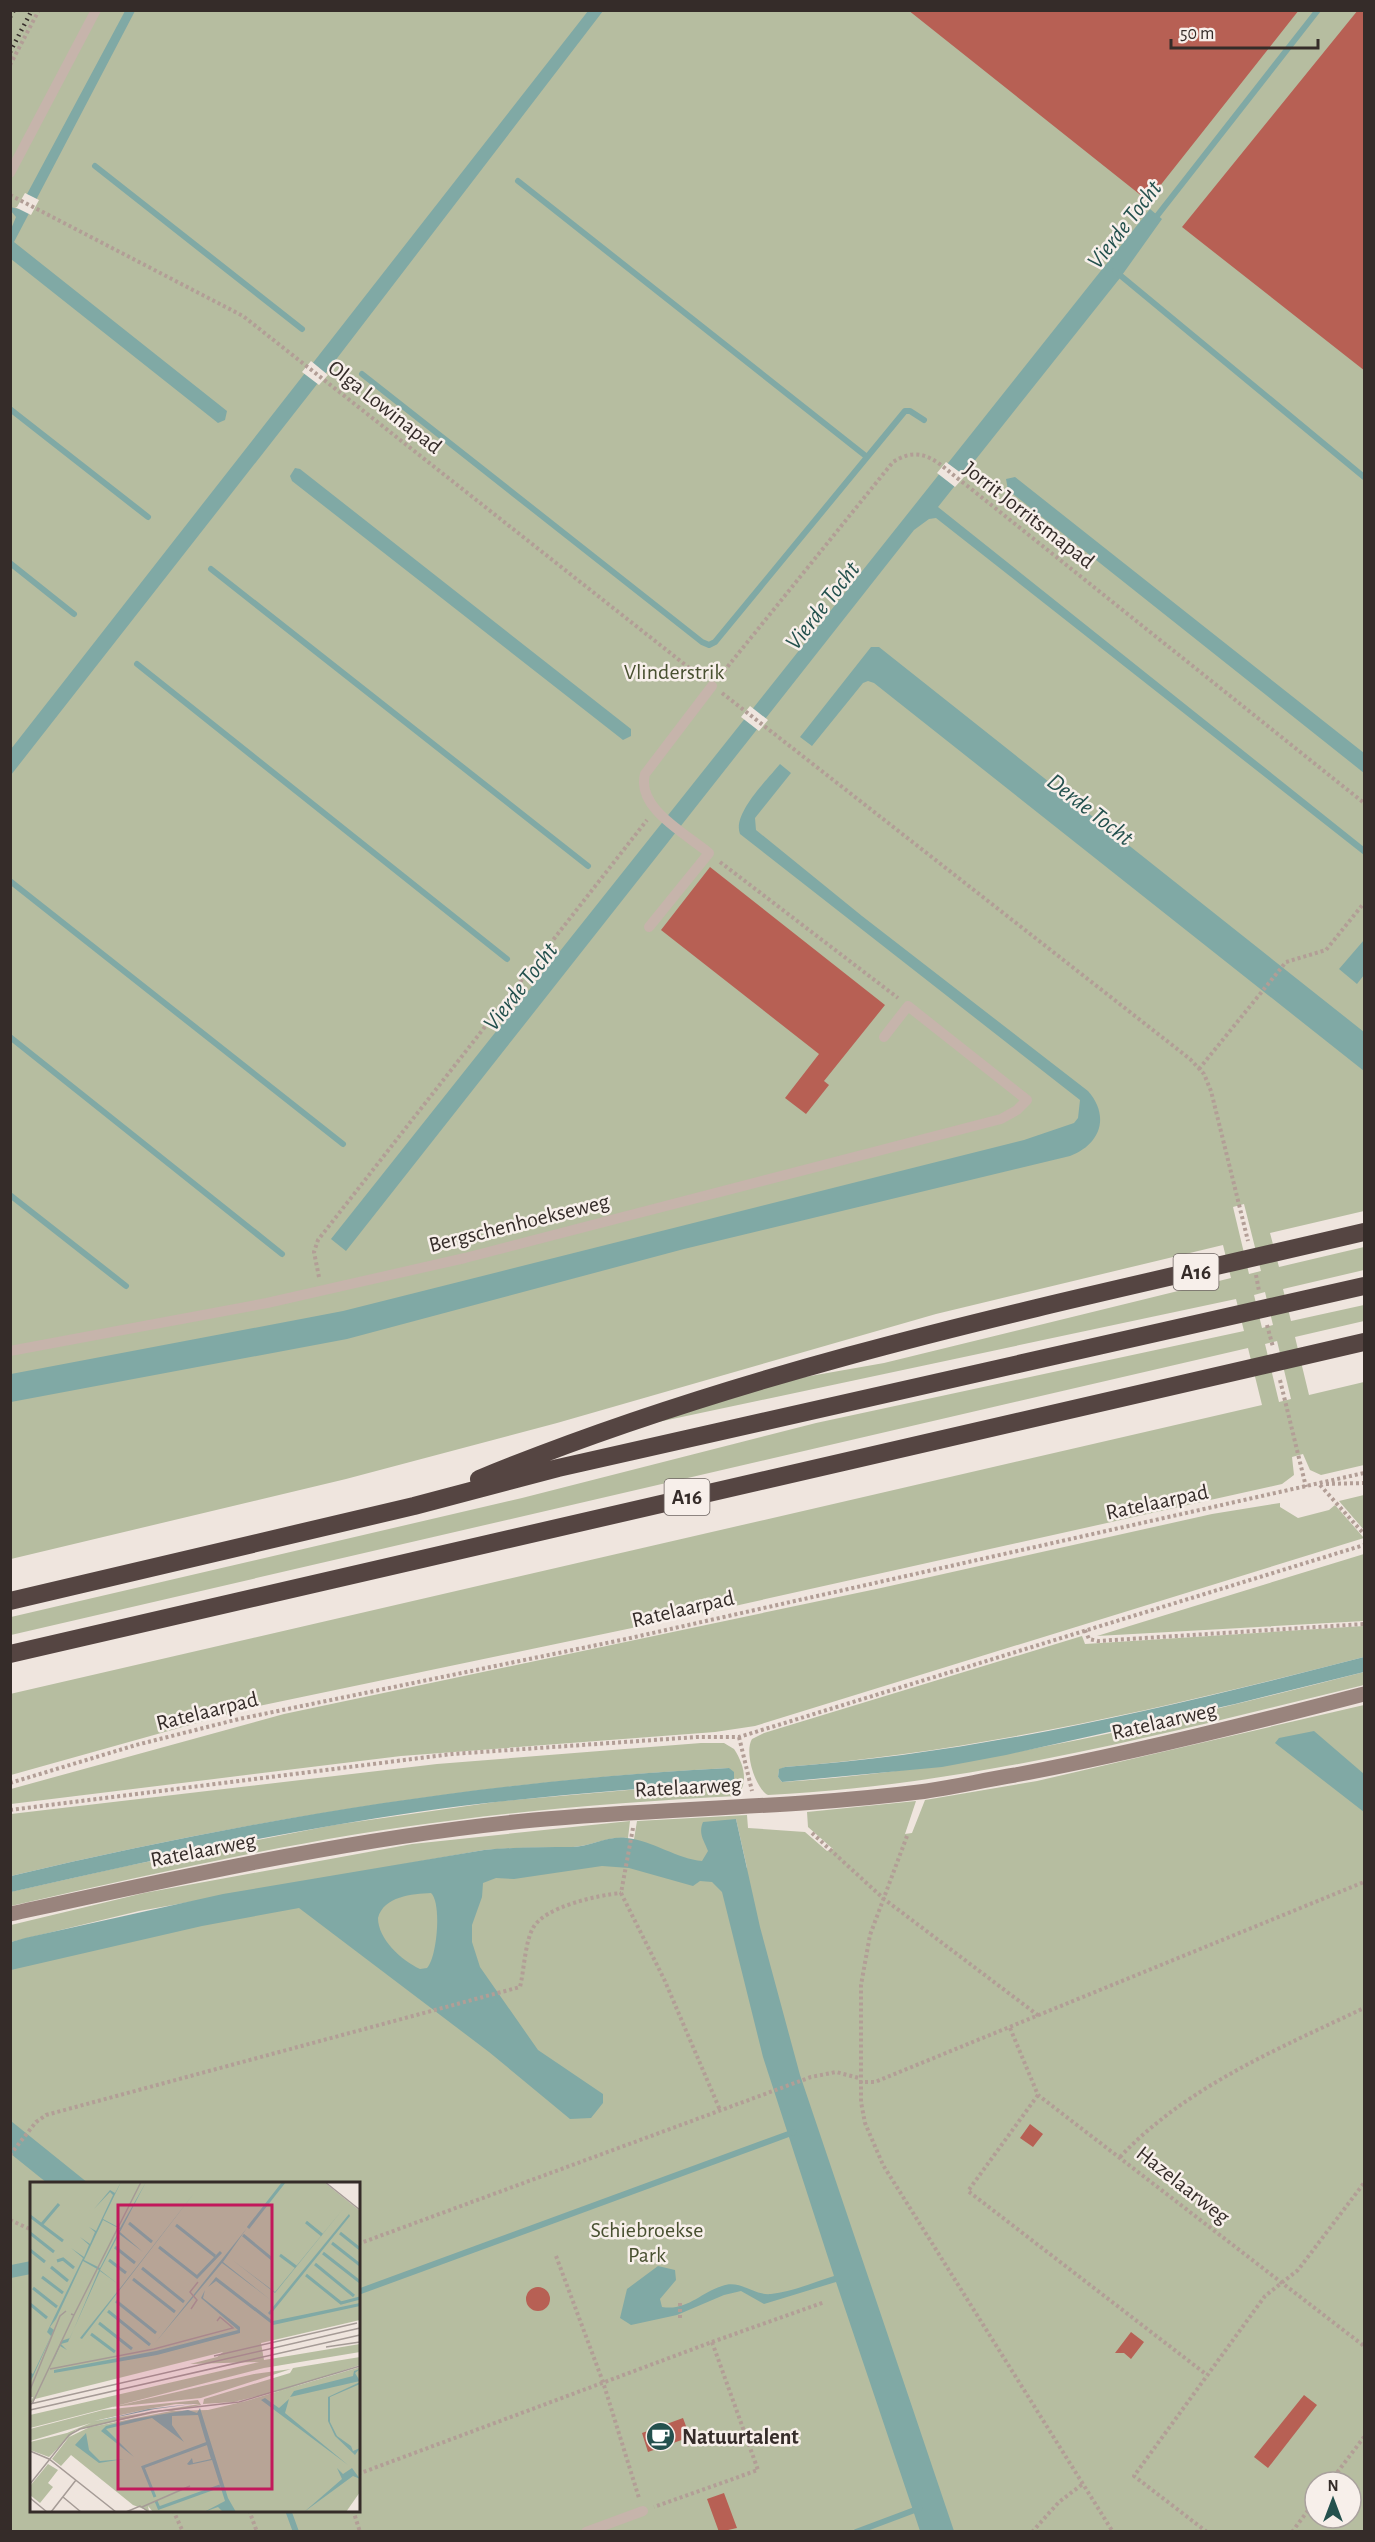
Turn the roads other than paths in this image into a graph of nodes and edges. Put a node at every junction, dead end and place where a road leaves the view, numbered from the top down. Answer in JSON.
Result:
{"nodes":[{"id":1,"x":96,"y":10,"type":"edge"},
{"id":2,"x":10,"y":173,"type":"edge"},
{"id":3,"x":712,"y":686,"type":"road end"},
{"id":4,"x":649,"y":927,"type":"dead end"},
{"id":5,"x":884,"y":1037,"type":"dead end"},
{"id":6,"x":1365,"y":1232,"type":"edge"},
{"id":7,"x":1365,"y":1286,"type":"edge"},
{"id":8,"x":1365,"y":1342,"type":"edge"},
{"id":9,"x":10,"y":1350,"type":"edge"},
{"id":10,"x":414,"y":1506,"type":"junction"},
{"id":11,"x":10,"y":1601,"type":"edge"},
{"id":12,"x":10,"y":1654,"type":"edge"},
{"id":13,"x":1365,"y":1694,"type":"edge"},
{"id":14,"x":10,"y":1914,"type":"edge"},
{"id":15,"x":643,"y":2511,"type":"road end"},
{"id":16,"x":586,"y":2532,"type":"edge"}],
"edges":[{"from":1,"to":2,"type":"lane"},
{"from":3,"to":4,"type":"lane"},
{"from":5,"to":9,"type":"lane","name":"Bergschenhoekseweg"},
{"from":6,"to":10,"type":"highway","number":"A16"},
{"from":7,"to":10,"type":"highway","number":"A16"},
{"from":8,"to":12,"type":"highway","number":"A16"},
{"from":10,"to":11,"type":"highway","number":"A16"},
{"from":13,"to":14,"type":"street","name":"Ratelaarweg"},
{"from":15,"to":16,"type":"lane"}]}
